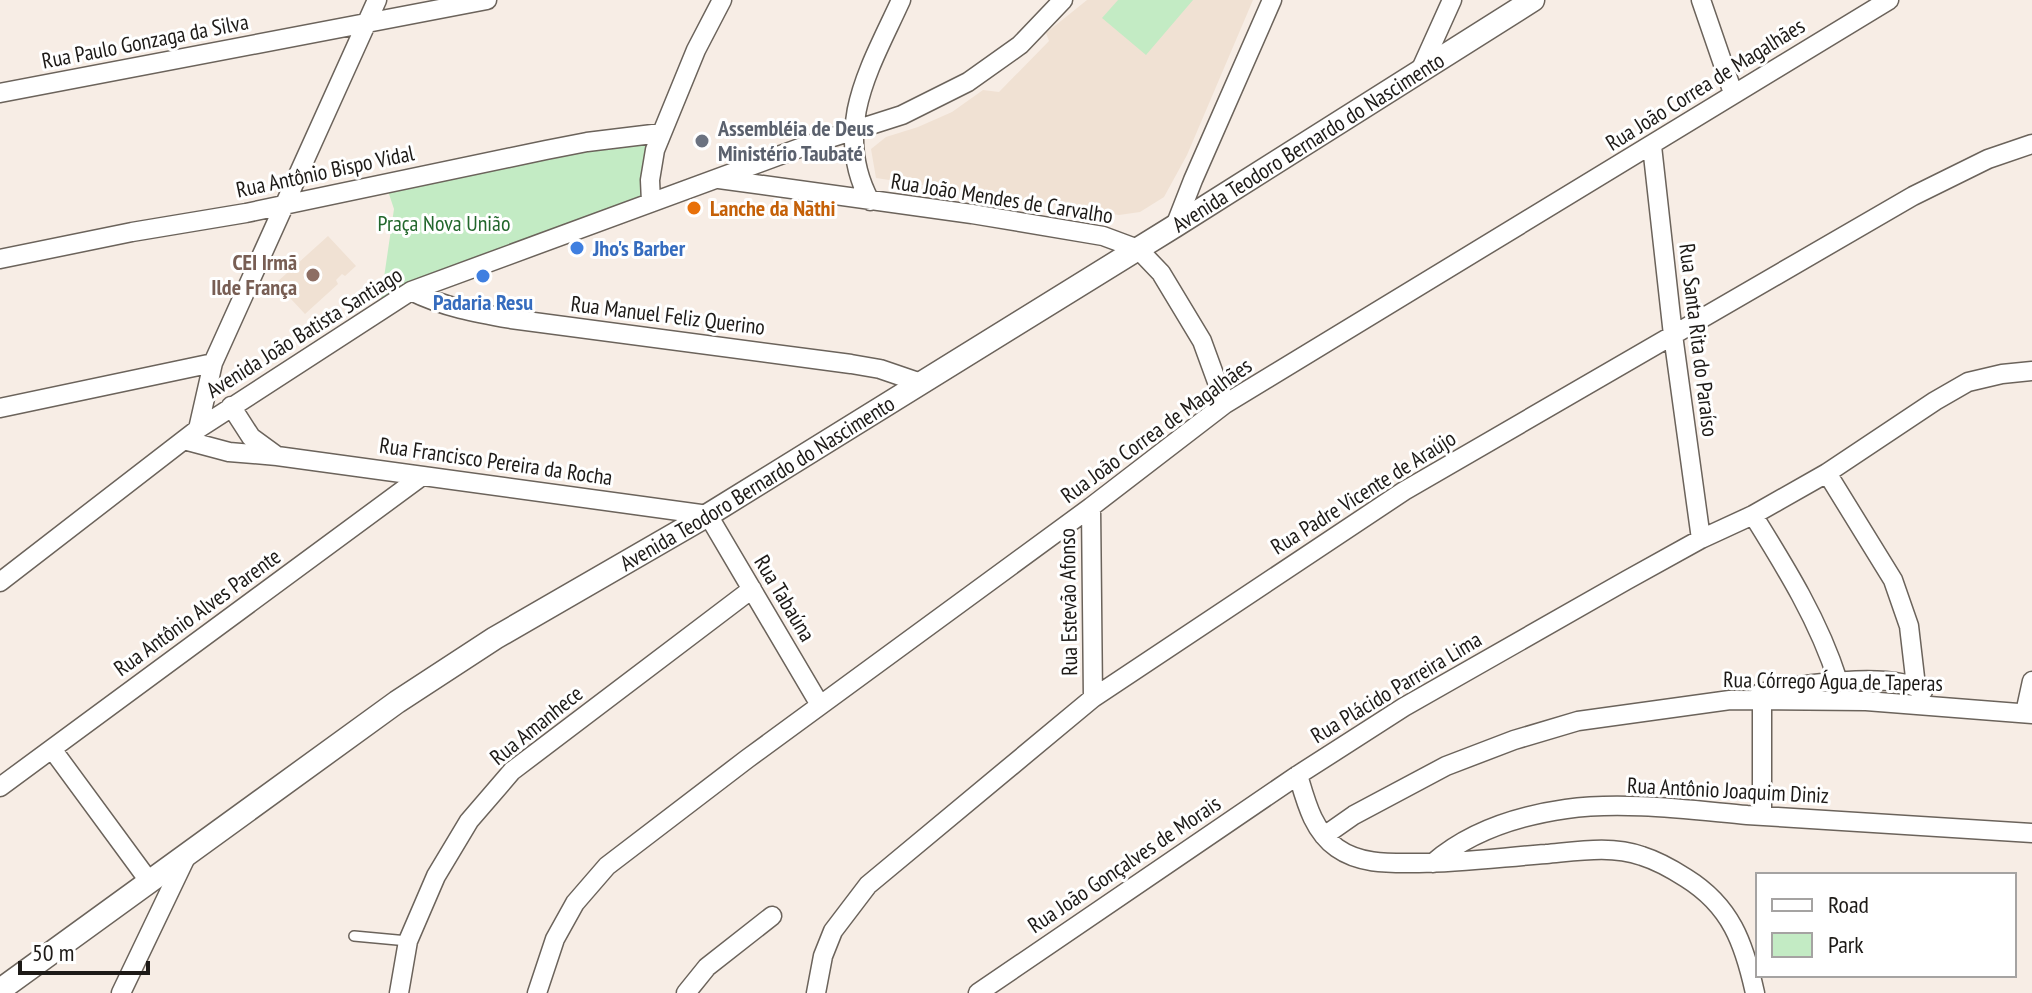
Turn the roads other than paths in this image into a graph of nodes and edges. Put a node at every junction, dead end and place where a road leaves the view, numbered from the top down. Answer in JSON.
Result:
{"nodes":[{"id":1,"x":377,"y":0,"type":"edge"},
{"id":2,"x":487,"y":0,"type":"edge"},
{"id":3,"x":722,"y":0,"type":"edge"},
{"id":4,"x":901,"y":0,"type":"edge"},
{"id":5,"x":1063,"y":0,"type":"edge"},
{"id":6,"x":1272,"y":0,"type":"edge"},
{"id":7,"x":1452,"y":0,"type":"edge"},
{"id":8,"x":1533,"y":0,"type":"edge"},
{"id":9,"x":1701,"y":0,"type":"edge"},
{"id":10,"x":1889,"y":0,"type":"edge"},
{"id":11,"x":366,"y":25,"type":"junction"},
{"id":12,"x":1420,"y":71,"type":"junction"},
{"id":13,"x":0,"y":93,"type":"edge"},
{"id":14,"x":1733,"y":93,"type":"junction"},
{"id":15,"x":854,"y":129,"type":"junction"},
{"id":16,"x":661,"y":133,"type":"junction"},
{"id":17,"x":2032,"y":144,"type":"edge"},
{"id":18,"x":1652,"y":146,"type":"junction"},
{"id":19,"x":715,"y":178,"type":"junction"},
{"id":20,"x":870,"y":201,"type":"junction"},
{"id":21,"x":651,"y":202,"type":"junction"},
{"id":22,"x":286,"y":205,"type":"junction"},
{"id":23,"x":1175,"y":226,"type":"junction"},
{"id":24,"x":1138,"y":249,"type":"junction"},
{"id":25,"x":0,"y":259,"type":"edge"},
{"id":26,"x":411,"y":291,"type":"junction"},
{"id":27,"x":1673,"y":335,"type":"junction"},
{"id":28,"x":213,"y":363,"type":"junction"},
{"id":29,"x":2032,"y":371,"type":"edge"},
{"id":30,"x":921,"y":383,"type":"junction"},
{"id":31,"x":1225,"y":404,"type":"junction"},
{"id":32,"x":231,"y":406,"type":"junction"},
{"id":33,"x":0,"y":408,"type":"edge"},
{"id":34,"x":191,"y":434,"type":"junction"},
{"id":35,"x":277,"y":456,"type":"junction"},
{"id":36,"x":1827,"y":473,"type":"junction"},
{"id":37,"x":422,"y":476,"type":"junction"},
{"id":38,"x":1091,"y":507,"type":"junction"},
{"id":39,"x":708,"y":515,"type":"junction"},
{"id":40,"x":1753,"y":515,"type":"junction"},
{"id":41,"x":1701,"y":539,"type":"junction"},
{"id":42,"x":0,"y":582,"type":"edge"},
{"id":43,"x":752,"y":589,"type":"junction"},
{"id":44,"x":1838,"y":681,"type":"junction"},
{"id":45,"x":2032,"y":681,"type":"edge"},
{"id":46,"x":1916,"y":686,"type":"junction"},
{"id":47,"x":1093,"y":698,"type":"junction"},
{"id":48,"x":1730,"y":700,"type":"junction"},
{"id":49,"x":1762,"y":701,"type":"junction"},
{"id":50,"x":820,"y":705,"type":"junction"},
{"id":51,"x":1942,"y":706,"type":"junction"},
{"id":52,"x":2029,"y":713,"type":"edge"},
{"id":53,"x":52,"y":749,"type":"junction"},
{"id":54,"x":1298,"y":775,"type":"junction"},
{"id":55,"x":0,"y":787,"type":"edge"},
{"id":56,"x":1762,"y":816,"type":"junction"},
{"id":57,"x":2032,"y":833,"type":"edge"},
{"id":58,"x":1324,"y":836,"type":"junction"},
{"id":59,"x":188,"y":853,"type":"junction"},
{"id":60,"x":1433,"y":863,"type":"junction"},
{"id":61,"x":149,"y":881,"type":"junction"},
{"id":62,"x":772,"y":916,"type":"dead end"},
{"id":63,"x":354,"y":936,"type":"dead end"},
{"id":64,"x":408,"y":941,"type":"junction"},
{"id":65,"x":0,"y":990,"type":"edge"},
{"id":66,"x":121,"y":993,"type":"edge"},
{"id":67,"x":399,"y":993,"type":"edge"},
{"id":68,"x":537,"y":993,"type":"edge"},
{"id":69,"x":686,"y":993,"type":"edge"},
{"id":70,"x":816,"y":993,"type":"edge"},
{"id":71,"x":978,"y":993,"type":"edge"},
{"id":72,"x":1755,"y":993,"type":"edge"}],
"edges":[{"from":1,"to":11,"type":"street"},
{"from":2,"to":11,"type":"street","name":"Rua Paulo Gonzaga da Silva"},
{"from":3,"to":16,"type":"street"},
{"from":4,"to":15,"type":"street"},
{"from":5,"to":15,"type":"street","name":"Avenida João Batista Santiago"},
{"from":6,"to":23,"type":"street"},
{"from":7,"to":12,"type":"street"},
{"from":8,"to":12,"type":"street","name":"Avenida Teodoro Bernardo do Nascimento"},
{"from":9,"to":14,"type":"street"},
{"from":10,"to":14,"type":"street","name":"Rua João Correa de Magalhães"},
{"from":11,"to":13,"type":"street","name":"Rua Paulo Gonzaga da Silva"},
{"from":11,"to":22,"type":"street"},
{"from":12,"to":23,"type":"street","name":"Avenida Teodoro Bernardo do Nascimento"},
{"from":14,"to":18,"type":"street","name":"Rua João Correa de Magalhães"},
{"from":15,"to":19,"type":"street","name":"Avenida João Batista Santiago"},
{"from":15,"to":20,"type":"street"},
{"from":16,"to":21,"type":"street"},
{"from":16,"to":22,"type":"street","name":"Rua Antônio Bispo Vidal"},
{"from":17,"to":27,"type":"street","name":"Rua Padre Vicente de Araújo"},
{"from":18,"to":27,"type":"street","name":"Rua Santa Rita do Paraíso"},
{"from":18,"to":31,"type":"street","name":"Rua João Correa de Magalhães"},
{"from":19,"to":20,"type":"street","name":"Rua João Mendes de Carvalho"},
{"from":19,"to":21,"type":"street","name":"Avenida João Batista Santiago"},
{"from":20,"to":24,"type":"street","name":"Rua João Mendes de Carvalho"},
{"from":21,"to":26,"type":"street","name":"Avenida João Batista Santiago"},
{"from":22,"to":25,"type":"street","name":"Rua Antônio Bispo Vidal"},
{"from":22,"to":28,"type":"street"},
{"from":23,"to":24,"type":"street","name":"Avenida Teodoro Bernardo do Nascimento"},
{"from":24,"to":30,"type":"street","name":"Avenida Teodoro Bernardo do Nascimento"},
{"from":24,"to":31,"type":"street"},
{"from":26,"to":30,"type":"street","name":"Rua Manuel Feliz Querino"},
{"from":26,"to":32,"type":"street","name":"Avenida João Batista Santiago"},
{"from":27,"to":41,"type":"street","name":"Rua Santa Rita do Paraíso"},
{"from":27,"to":47,"type":"street","name":"Rua Padre Vicente de Araújo"},
{"from":28,"to":33,"type":"street"},
{"from":28,"to":34,"type":"street"},
{"from":29,"to":36,"type":"street","name":"Rua Plácido Parreira Lima"},
{"from":30,"to":39,"type":"street","name":"Avenida Teodoro Bernardo do Nascimento"},
{"from":31,"to":38,"type":"street","name":"Rua João Correa de Magalhães"},
{"from":32,"to":34,"type":"street","name":"Avenida João Batista Santiago"},
{"from":32,"to":35,"type":"street"},
{"from":34,"to":35,"type":"street","name":"Rua Francisco Pereira da Rocha"},
{"from":34,"to":42,"type":"street","name":"Avenida João Batista Santiago"},
{"from":35,"to":37,"type":"street","name":"Rua Francisco Pereira da Rocha"},
{"from":36,"to":40,"type":"street","name":"Rua Plácido Parreira Lima"},
{"from":36,"to":46,"type":"street"},
{"from":37,"to":39,"type":"street","name":"Rua Francisco Pereira da Rocha"},
{"from":37,"to":53,"type":"street","name":"Rua Antônio Alves Parente"},
{"from":38,"to":47,"type":"street","name":"Rua Estevão Afonso"},
{"from":38,"to":50,"type":"street","name":"Rua João Correa de Magalhães"},
{"from":39,"to":43,"type":"street","name":"Rua Tabaúna"},
{"from":39,"to":59,"type":"street","name":"Avenida Teodoro Bernardo do Nascimento"},
{"from":40,"to":41,"type":"street","name":"Rua Plácido Parreira Lima"},
{"from":40,"to":44,"type":"street"},
{"from":41,"to":54,"type":"street","name":"Rua Plácido Parreira Lima"},
{"from":43,"to":50,"type":"street","name":"Rua Tabaúna"},
{"from":43,"to":64,"type":"street","name":"Rua Amanhece"},
{"from":44,"to":46,"type":"street"},
{"from":44,"to":48,"type":"street"},
{"from":45,"to":52,"type":"street"},
{"from":46,"to":51,"type":"street"},
{"from":47,"to":70,"type":"street","name":"Rua Padre Vicente de Araújo"},
{"from":48,"to":49,"type":"street","name":"Rua Córrego Água de Taperas"},
{"from":48,"to":58,"type":"street","name":"Rua Córrego Água de Taperas"},
{"from":49,"to":51,"type":"street","name":"Rua Córrego Água de Taperas"},
{"from":49,"to":56,"type":"street"},
{"from":50,"to":68,"type":"street","name":"Rua João Correa de Magalhães"},
{"from":51,"to":52,"type":"street","name":"Rua Córrego Água de Taperas"},
{"from":53,"to":55,"type":"street","name":"Rua Antônio Alves Parente"},
{"from":53,"to":61,"type":"street"},
{"from":54,"to":58,"type":"street"},
{"from":54,"to":71,"type":"street","name":"Rua João Gonçalves de Morais"},
{"from":56,"to":57,"type":"street","name":"Rua Antônio Joaquim Diniz"},
{"from":56,"to":60,"type":"street","name":"Rua Antônio Joaquim Diniz"},
{"from":58,"to":60,"type":"street"},
{"from":59,"to":61,"type":"street","name":"Avenida Teodoro Bernardo do Nascimento"},
{"from":59,"to":66,"type":"street"},
{"from":60,"to":72,"type":"street"},
{"from":61,"to":65,"type":"street","name":"Avenida Teodoro Bernardo do Nascimento"},
{"from":62,"to":69,"type":"street"},
{"from":63,"to":64,"type":"lane"},
{"from":64,"to":67,"type":"street","name":"Rua Amanhece"}]}
